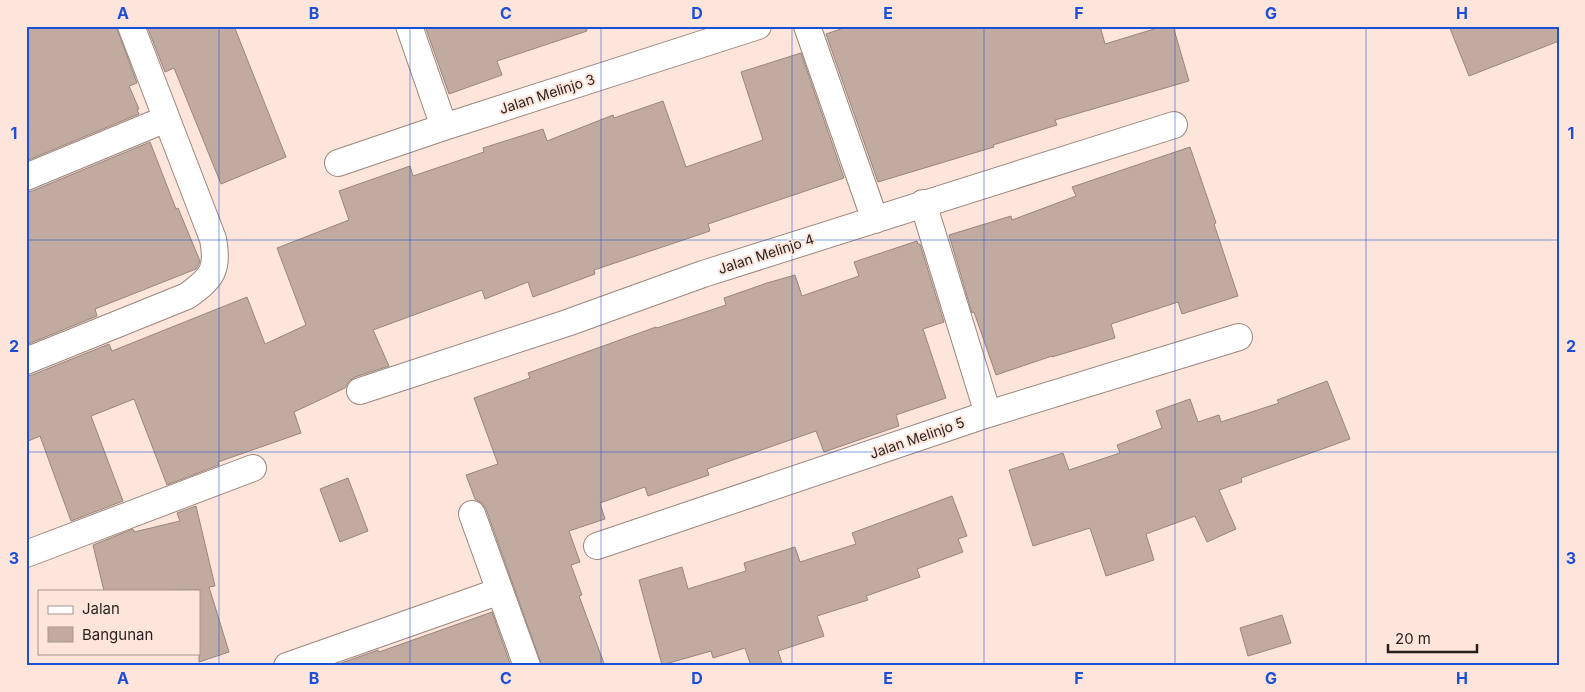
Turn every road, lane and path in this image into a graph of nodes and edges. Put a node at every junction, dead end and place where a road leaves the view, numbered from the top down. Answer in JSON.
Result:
{"nodes":[{"id":1,"x":131,"y":26,"type":"edge"},
{"id":2,"x":409,"y":26,"type":"edge"},
{"id":3,"x":758,"y":26,"type":"edge"},
{"id":4,"x":807,"y":26,"type":"edge"},
{"id":5,"x":166,"y":119,"type":"junction"},
{"id":6,"x":1174,"y":125,"type":"dead end"},
{"id":7,"x":444,"y":127,"type":"junction"},
{"id":8,"x":338,"y":163,"type":"dead end"},
{"id":9,"x":26,"y":177,"type":"edge"},
{"id":10,"x":923,"y":203,"type":"junction"},
{"id":11,"x":875,"y":220,"type":"junction"},
{"id":12,"x":1238,"y":337,"type":"dead end"},
{"id":13,"x":26,"y":361,"type":"edge"},
{"id":14,"x":360,"y":391,"type":"dead end"},
{"id":15,"x":988,"y":414,"type":"junction"},
{"id":16,"x":253,"y":468,"type":"dead end"},
{"id":17,"x":472,"y":514,"type":"dead end"},
{"id":18,"x":597,"y":546,"type":"dead end"},
{"id":19,"x":26,"y":554,"type":"edge"},
{"id":20,"x":500,"y":591,"type":"junction"},
{"id":21,"x":287,"y":666,"type":"edge"},
{"id":22,"x":527,"y":666,"type":"edge"}],
"edges":[{"from":1,"to":5,"type":"street"},
{"from":2,"to":7,"type":"street"},
{"from":3,"to":7,"type":"street","name":"Jalan Melinjo 3"},
{"from":4,"to":11,"type":"street"},
{"from":5,"to":9,"type":"street"},
{"from":5,"to":13,"type":"street"},
{"from":6,"to":10,"type":"street","name":"Jalan Melinjo 4"},
{"from":7,"to":8,"type":"street","name":"Jalan Melinjo 3"},
{"from":10,"to":11,"type":"street","name":"Jalan Melinjo 4"},
{"from":10,"to":15,"type":"street"},
{"from":11,"to":14,"type":"street","name":"Jalan Melinjo 4"},
{"from":12,"to":15,"type":"street","name":"Jalan Melinjo 5"},
{"from":15,"to":18,"type":"street","name":"Jalan Melinjo 5"},
{"from":16,"to":19,"type":"street"},
{"from":17,"to":20,"type":"street"},
{"from":20,"to":21,"type":"street"},
{"from":20,"to":22,"type":"street"}]}
